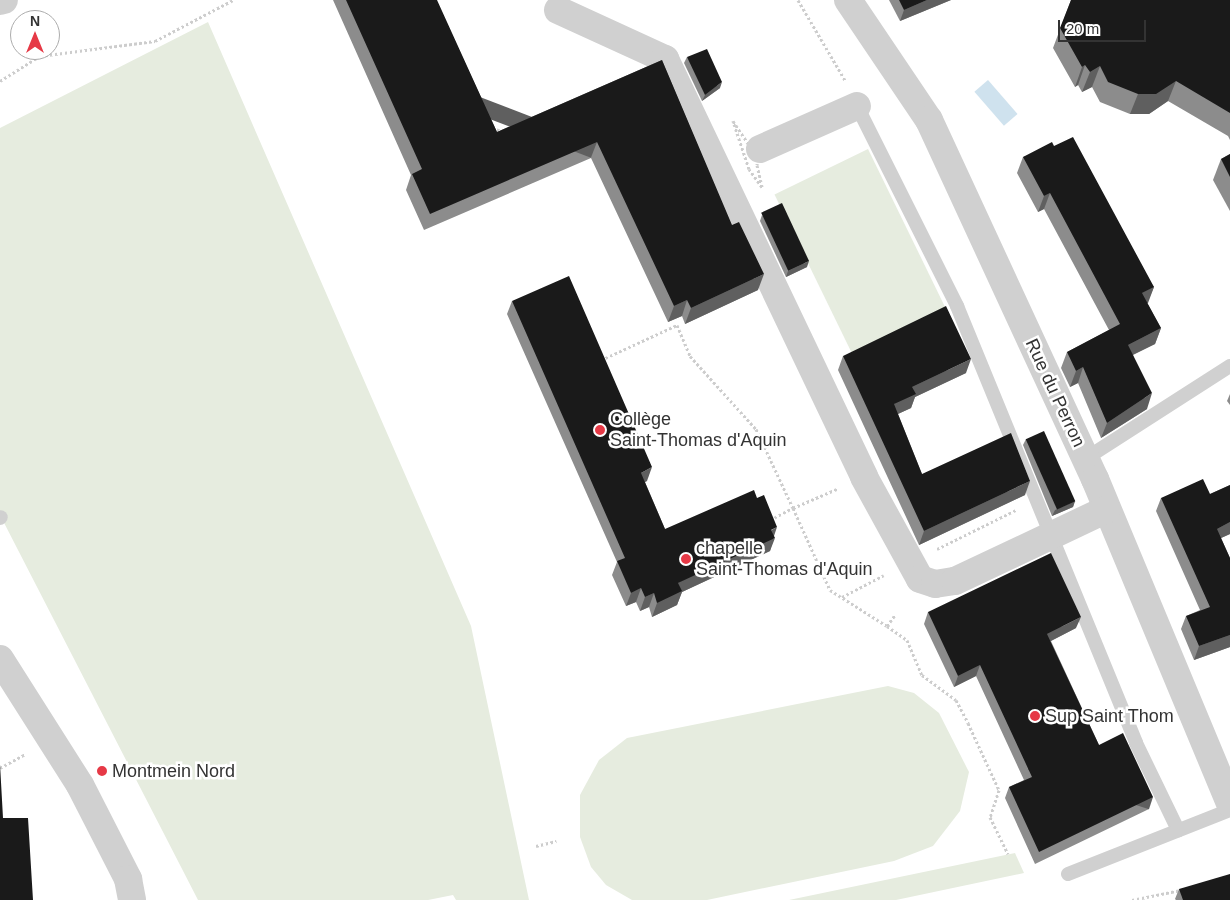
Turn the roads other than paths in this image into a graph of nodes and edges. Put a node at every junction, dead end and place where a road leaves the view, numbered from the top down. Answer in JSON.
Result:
{"nodes":[{"id":1,"x":0,"y":0,"type":"edge"},
{"id":2,"x":4,"y":0,"type":"edge"},
{"id":3,"x":848,"y":0,"type":"edge"},
{"id":4,"x":558,"y":10,"type":"dead end"},
{"id":5,"x":856,"y":106,"type":"joint"},
{"id":6,"x":742,"y":160,"type":"junction"},
{"id":7,"x":1230,"y":366,"type":"edge"},
{"id":8,"x":1085,"y":459,"type":"junction"},
{"id":9,"x":1107,"y":509,"type":"junction"},
{"id":10,"x":1051,"y":532,"type":"junction"},
{"id":11,"x":0,"y":659,"type":"edge"},
{"id":12,"x":1230,"y":803,"type":"edge"},
{"id":13,"x":1230,"y":810,"type":"edge"},
{"id":14,"x":1178,"y":830,"type":"junction"},
{"id":15,"x":1068,"y":874,"type":"dead end"},
{"id":16,"x":132,"y":900,"type":"edge"}],
"edges":[{"from":1,"to":2,"type":"street"},
{"from":3,"to":8,"type":"street","name":"Rue du Perron"},
{"from":4,"to":6,"type":"street"},
{"from":5,"to":6,"type":"street"},
{"from":5,"to":10,"type":"lane"},
{"from":6,"to":10,"type":"street"},
{"from":7,"to":8,"type":"lane"},
{"from":8,"to":9,"type":"street","name":"Rue du Perron"},
{"from":9,"to":10,"type":"street"},
{"from":9,"to":12,"type":"street","name":"Rue du Perron"},
{"from":10,"to":14,"type":"lane"},
{"from":11,"to":16,"type":"street"},
{"from":13,"to":14,"type":"lane"},
{"from":14,"to":15,"type":"lane"}]}
